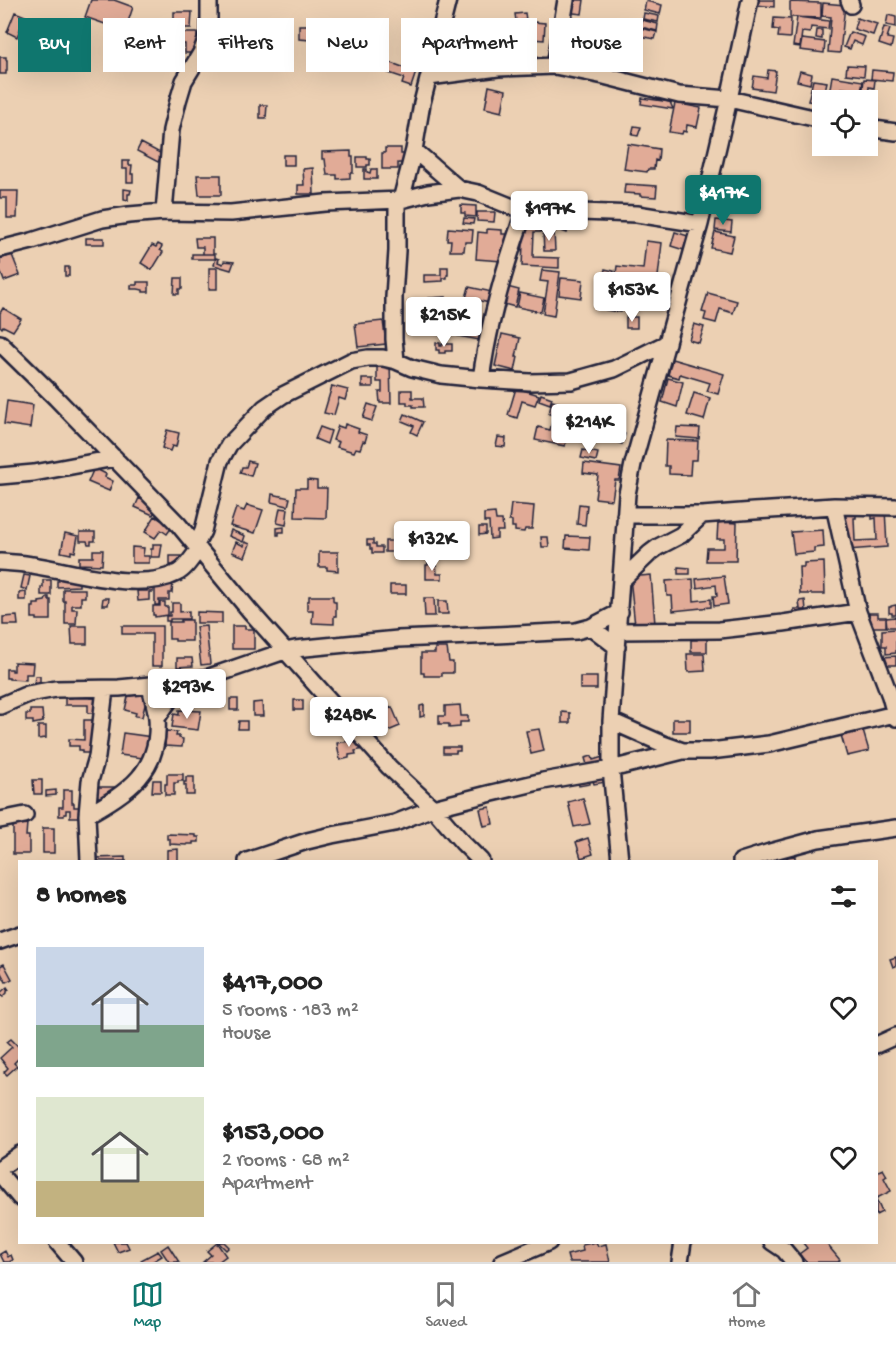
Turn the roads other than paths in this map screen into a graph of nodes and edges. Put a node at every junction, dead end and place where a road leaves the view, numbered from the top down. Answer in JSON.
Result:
{"nodes":[{"id":1,"x":209,"y":0,"type":"edge"},
{"id":2,"x":448,"y":0,"type":"edge"},
{"id":3,"x":566,"y":0,"type":"edge"},
{"id":4,"x":750,"y":0,"type":"edge"},
{"id":5,"x":563,"y":18,"type":"edge"},
{"id":6,"x":549,"y":66,"type":"edge"},
{"id":7,"x":584,"y":72,"type":"edge"},
{"id":8,"x":429,"y":77,"type":"junction"},
{"id":9,"x":729,"y":99,"type":"junction"},
{"id":10,"x":812,"y":118,"type":"edge"},
{"id":11,"x":878,"y":130,"type":"edge"},
{"id":12,"x":896,"y":132,"type":"edge"},
{"id":13,"x":414,"y":150,"type":"junction"},
{"id":14,"x":459,"y":189,"type":"junction"},
{"id":15,"x":399,"y":200,"type":"junction"},
{"id":16,"x":525,"y":210,"type":"junction"},
{"id":17,"x":164,"y":212,"type":"junction"},
{"id":18,"x":700,"y":224,"type":"junction"},
{"id":19,"x":0,"y":249,"type":"edge"},
{"id":20,"x":0,"y":343,"type":"edge"},
{"id":21,"x":667,"y":343,"type":"junction"},
{"id":22,"x":396,"y":360,"type":"junction"},
{"id":23,"x":481,"y":379,"type":"junction"},
{"id":24,"x":115,"y":458,"type":"junction"},
{"id":25,"x":0,"y":476,"type":"edge"},
{"id":26,"x":834,"y":507,"type":"junction"},
{"id":27,"x":896,"y":507,"type":"edge"},
{"id":28,"x":625,"y":515,"type":"junction"},
{"id":29,"x":702,"y":515,"type":"junction"},
{"id":30,"x":205,"y":521,"type":"junction"},
{"id":31,"x":178,"y":524,"type":"junction"},
{"id":32,"x":197,"y":547,"type":"junction"},
{"id":33,"x":0,"y":562,"type":"edge"},
{"id":34,"x":622,"y":580,"type":"junction"},
{"id":35,"x":620,"y":612,"type":"junction"},
{"id":36,"x":858,"y":612,"type":"junction"},
{"id":37,"x":591,"y":627,"type":"junction"},
{"id":38,"x":618,"y":639,"type":"junction"},
{"id":39,"x":285,"y":651,"type":"junction"},
{"id":40,"x":182,"y":682,"type":"junction"},
{"id":41,"x":150,"y":686,"type":"junction"},
{"id":42,"x":105,"y":689,"type":"junction"},
{"id":43,"x":0,"y":705,"type":"edge"},
{"id":44,"x":895,"y":716,"type":"edge"},
{"id":45,"x":157,"y":718,"type":"junction"},
{"id":46,"x":611,"y":721,"type":"junction"},
{"id":47,"x":682,"y":751,"type":"junction"},
{"id":48,"x":611,"y":769,"type":"junction"},
{"id":49,"x":433,"y":808,"type":"junction"},
{"id":50,"x":25,"y":815,"type":"dead end"},
{"id":51,"x":87,"y":815,"type":"junction"},
{"id":52,"x":0,"y":820,"type":"edge"},
{"id":53,"x":896,"y":828,"type":"edge"},
{"id":54,"x":89,"y":860,"type":"edge"},
{"id":55,"x":250,"y":860,"type":"edge"},
{"id":56,"x":480,"y":860,"type":"edge"},
{"id":57,"x":620,"y":860,"type":"edge"},
{"id":58,"x":744,"y":860,"type":"edge"},
{"id":59,"x":18,"y":935,"type":"edge"},
{"id":60,"x":0,"y":941,"type":"edge"},
{"id":61,"x":896,"y":1036,"type":"edge"},
{"id":62,"x":878,"y":1044,"type":"edge"},
{"id":63,"x":18,"y":1155,"type":"edge"},
{"id":64,"x":0,"y":1168,"type":"edge"},
{"id":65,"x":0,"y":1174,"type":"edge"},
{"id":66,"x":18,"y":1196,"type":"edge"},
{"id":67,"x":59,"y":1244,"type":"edge"},
{"id":68,"x":544,"y":1244,"type":"edge"},
{"id":69,"x":684,"y":1244,"type":"edge"},
{"id":70,"x":775,"y":1244,"type":"edge"},
{"id":71,"x":74,"y":1262,"type":"edge"},
{"id":72,"x":502,"y":1262,"type":"edge"},
{"id":73,"x":680,"y":1262,"type":"edge"},
{"id":74,"x":794,"y":1262,"type":"edge"}],
"edges":[{"from":1,"to":17,"type":"street"},
{"from":2,"to":8,"type":"street"},
{"from":3,"to":5,"type":"street"},
{"from":4,"to":9,"type":"street"},
{"from":6,"to":8,"type":"street"},
{"from":7,"to":9,"type":"street"},
{"from":8,"to":13,"type":"street"},
{"from":9,"to":10,"type":"street"},
{"from":9,"to":18,"type":"street"},
{"from":11,"to":12,"type":"street"},
{"from":13,"to":14,"type":"street"},
{"from":13,"to":15,"type":"street"},
{"from":14,"to":15,"type":"street"},
{"from":14,"to":16,"type":"street"},
{"from":15,"to":17,"type":"street"},
{"from":15,"to":22,"type":"street"},
{"from":16,"to":18,"type":"street"},
{"from":16,"to":23,"type":"street"},
{"from":17,"to":19,"type":"street"},
{"from":18,"to":21,"type":"street"},
{"from":20,"to":24,"type":"street"},
{"from":21,"to":23,"type":"street"},
{"from":21,"to":28,"type":"street"},
{"from":22,"to":23,"type":"street"},
{"from":22,"to":30,"type":"street"},
{"from":24,"to":25,"type":"street"},
{"from":24,"to":31,"type":"street"},
{"from":26,"to":27,"type":"street"},
{"from":26,"to":29,"type":"street"},
{"from":26,"to":36,"type":"street"},
{"from":28,"to":29,"type":"street"},
{"from":28,"to":34,"type":"street"},
{"from":29,"to":34,"type":"street"},
{"from":30,"to":31,"type":"street"},
{"from":30,"to":32,"type":"street"},
{"from":31,"to":32,"type":"street"},
{"from":32,"to":33,"type":"street"},
{"from":32,"to":39,"type":"street"},
{"from":34,"to":35,"type":"street"},
{"from":35,"to":37,"type":"street"},
{"from":35,"to":38,"type":"street"},
{"from":36,"to":38,"type":"street"},
{"from":36,"to":44,"type":"street"},
{"from":37,"to":38,"type":"street"},
{"from":37,"to":39,"type":"street"},
{"from":38,"to":46,"type":"street"},
{"from":39,"to":40,"type":"street"},
{"from":39,"to":49,"type":"street"},
{"from":40,"to":41,"type":"street"},
{"from":40,"to":45,"type":"street"},
{"from":41,"to":42,"type":"street"},
{"from":41,"to":45,"type":"street"},
{"from":42,"to":43,"type":"street"},
{"from":42,"to":51,"type":"street"},
{"from":44,"to":47,"type":"street"},
{"from":45,"to":51,"type":"street"},
{"from":46,"to":47,"type":"street"},
{"from":46,"to":48,"type":"street"},
{"from":47,"to":48,"type":"street"},
{"from":48,"to":49,"type":"street"},
{"from":48,"to":57,"type":"street"},
{"from":49,"to":55,"type":"street"},
{"from":49,"to":56,"type":"street"},
{"from":50,"to":52,"type":"street"},
{"from":51,"to":54,"type":"street"},
{"from":53,"to":58,"type":"street"},
{"from":59,"to":60,"type":"street"},
{"from":61,"to":62,"type":"street"},
{"from":63,"to":64,"type":"street"},
{"from":65,"to":66,"type":"street"},
{"from":67,"to":71,"type":"street"},
{"from":68,"to":72,"type":"street"},
{"from":69,"to":73,"type":"street"},
{"from":70,"to":74,"type":"street"}]}
